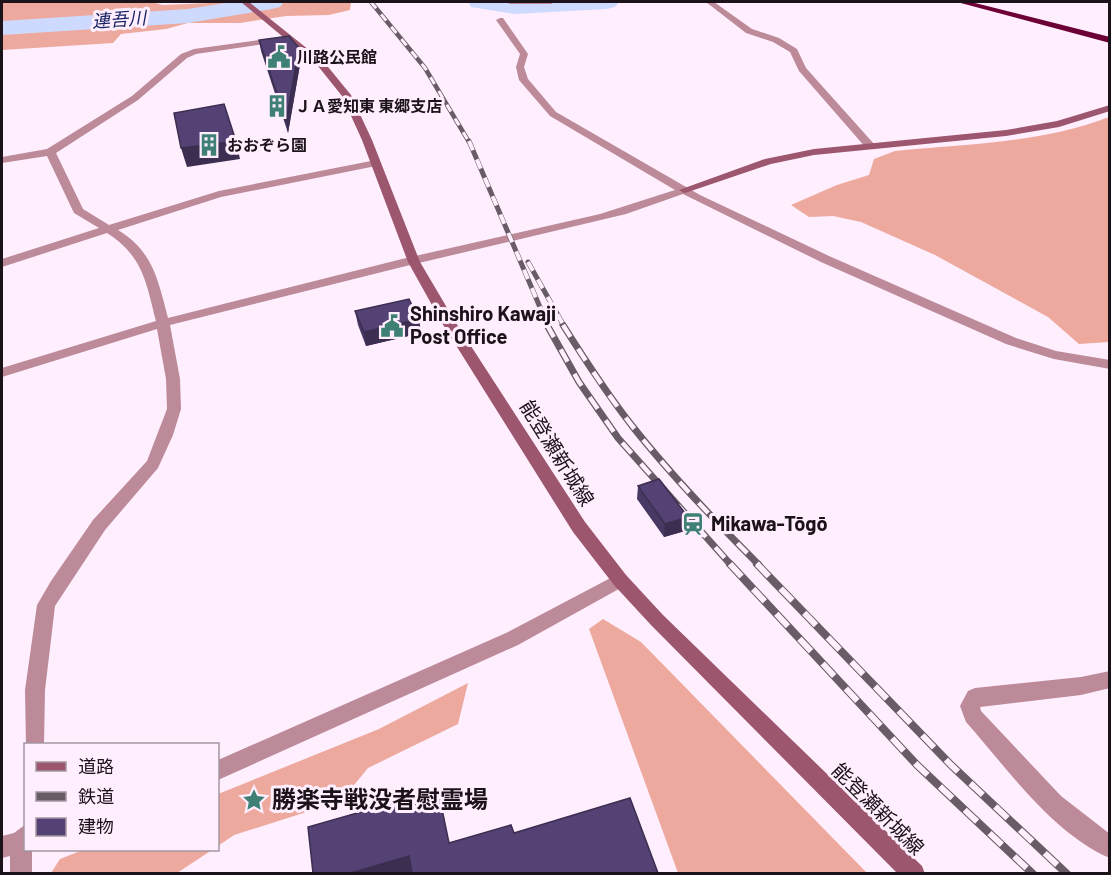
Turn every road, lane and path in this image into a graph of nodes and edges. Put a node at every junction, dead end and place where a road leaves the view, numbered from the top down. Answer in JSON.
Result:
{"nodes":[{"id":1,"x":245,"y":2,"type":"edge"},
{"id":2,"x":510,"y":2,"type":"edge"},
{"id":3,"x":552,"y":2,"type":"edge"},
{"id":4,"x":710,"y":2,"type":"edge"},
{"id":5,"x":962,"y":2,"type":"edge"},
{"id":6,"x":996,"y":2,"type":"edge"},
{"id":7,"x":500,"y":20,"type":"dead end"},
{"id":8,"x":1110,"y":30,"type":"edge"},
{"id":9,"x":290,"y":37,"type":"junction"},
{"id":10,"x":1110,"y":40,"type":"edge"},
{"id":11,"x":1110,"y":108,"type":"edge"},
{"id":12,"x":870,"y":146,"type":"junction"},
{"id":13,"x":50,"y":152,"type":"junction"},
{"id":14,"x":2,"y":160,"type":"edge"},
{"id":15,"x":376,"y":163,"type":"junction"},
{"id":16,"x":684,"y":190,"type":"junction"},
{"id":17,"x":110,"y":228,"type":"junction"},
{"id":18,"x":414,"y":262,"type":"junction"},
{"id":19,"x":2,"y":263,"type":"edge"},
{"id":20,"x":163,"y":323,"type":"junction"},
{"id":21,"x":1110,"y":365,"type":"edge"},
{"id":22,"x":2,"y":373,"type":"edge"},
{"id":23,"x":620,"y":580,"type":"junction"},
{"id":24,"x":1110,"y":679,"type":"edge"},
{"id":25,"x":34,"y":743,"type":"edge"},
{"id":26,"x":219,"y":770,"type":"edge"},
{"id":27,"x":18,"y":841,"type":"edge"},
{"id":28,"x":1110,"y":847,"type":"edge"},
{"id":29,"x":21,"y":873,"type":"edge"},
{"id":30,"x":914,"y":873,"type":"edge"}],
"edges":[{"from":1,"to":9,"type":"main road","name":"能登瀬新城線"},
{"from":2,"to":3,"type":"street"},
{"from":4,"to":12,"type":"street"},
{"from":5,"to":10,"type":"highway"},
{"from":6,"to":8,"type":"highway"},
{"from":7,"to":16,"type":"street"},
{"from":9,"to":13,"type":"street"},
{"from":9,"to":15,"type":"main road","name":"能登瀬新城線"},
{"from":11,"to":12,"type":"main road"},
{"from":12,"to":16,"type":"main road"},
{"from":13,"to":14,"type":"street"},
{"from":13,"to":17,"type":"street"},
{"from":15,"to":17,"type":"street"},
{"from":15,"to":18,"type":"main road","name":"能登瀬新城線"},
{"from":16,"to":18,"type":"street"},
{"from":16,"to":21,"type":"street"},
{"from":17,"to":19,"type":"street"},
{"from":17,"to":20,"type":"street"},
{"from":18,"to":20,"type":"street"},
{"from":18,"to":23,"type":"main road","name":"能登瀬新城線"},
{"from":20,"to":22,"type":"street"},
{"from":20,"to":25,"type":"street"},
{"from":23,"to":26,"type":"street"},
{"from":23,"to":30,"type":"main road","name":"能登瀬新城線"},
{"from":24,"to":28,"type":"street"},
{"from":27,"to":29,"type":"street"}]}
